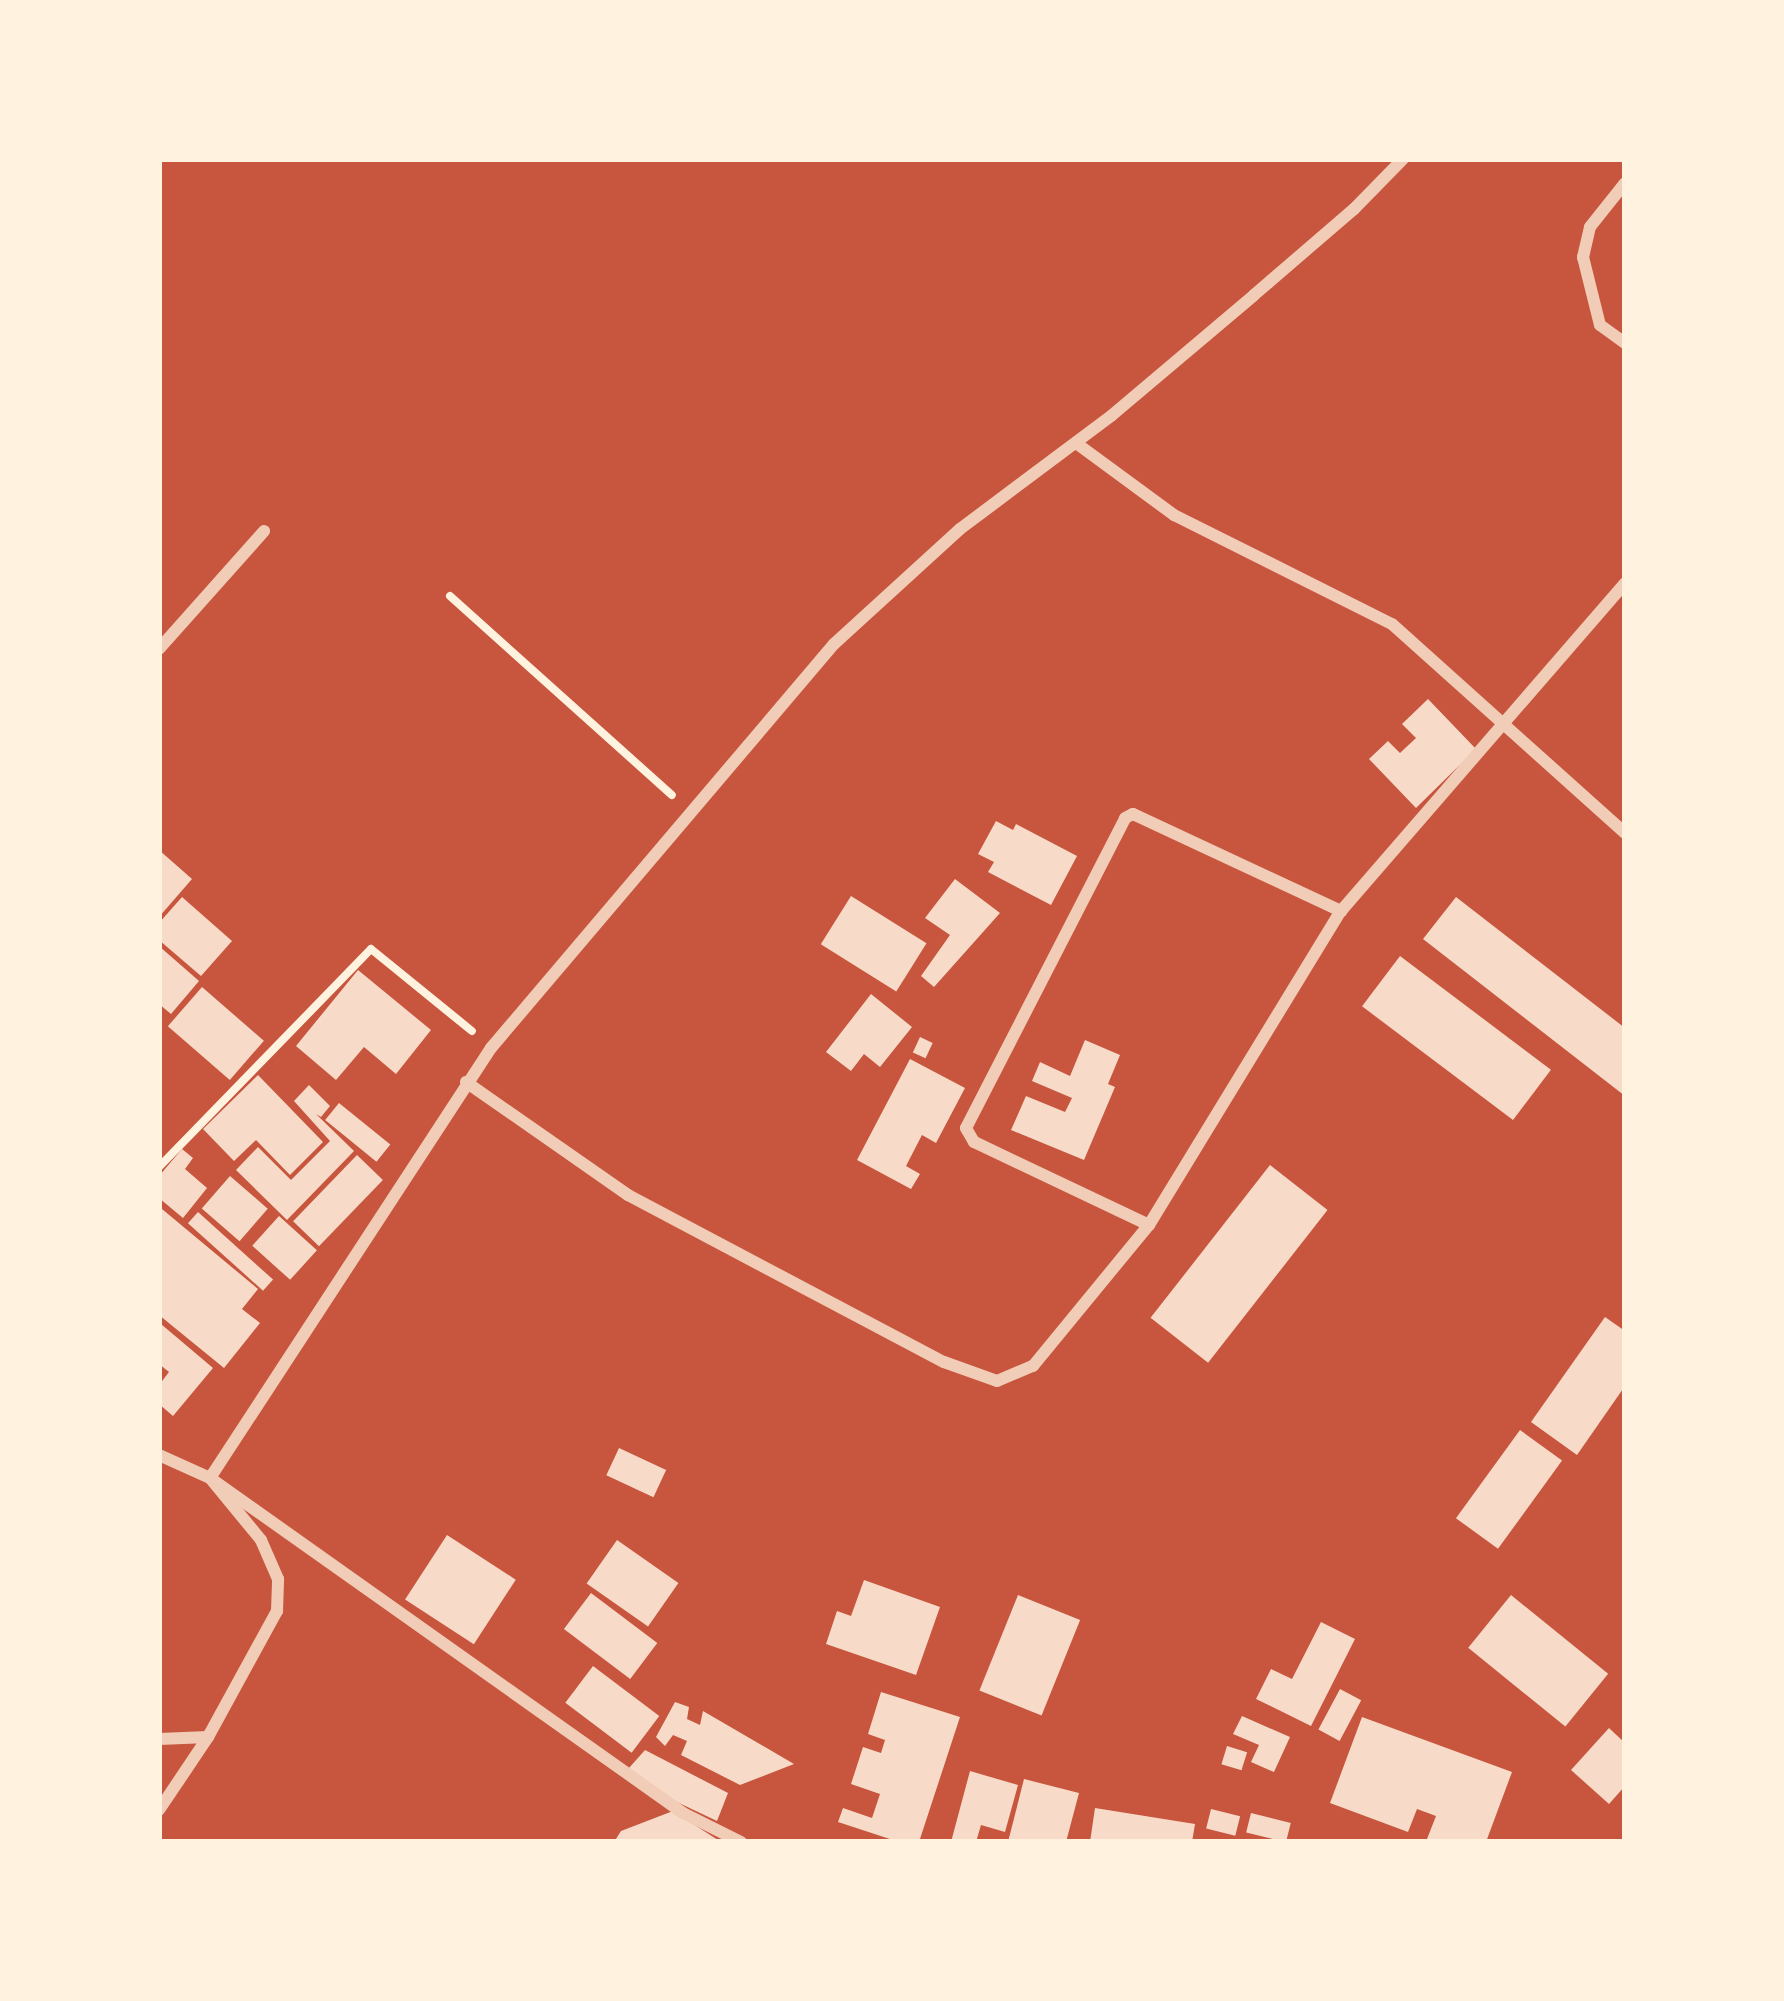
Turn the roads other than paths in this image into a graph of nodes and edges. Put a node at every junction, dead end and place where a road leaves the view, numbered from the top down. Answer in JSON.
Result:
{"nodes":[{"id":1,"x":1403,"y":159,"type":"edge"},
{"id":2,"x":1625,"y":183,"type":"edge"},
{"id":3,"x":1625,"y":343,"type":"edge"},
{"id":4,"x":1076,"y":442,"type":"junction"},
{"id":5,"x":264,"y":531,"type":"dead end"},
{"id":6,"x":1625,"y":583,"type":"edge"},
{"id":7,"x":159,"y":649,"type":"edge"},
{"id":8,"x":1504,"y":721,"type":"junction"},
{"id":9,"x":1625,"y":832,"type":"edge"},
{"id":10,"x":1341,"y":911,"type":"junction"},
{"id":11,"x":466,"y":1082,"type":"junction"},
{"id":12,"x":1149,"y":1225,"type":"junction"},
{"id":13,"x":159,"y":1455,"type":"edge"},
{"id":14,"x":210,"y":1478,"type":"junction"},
{"id":15,"x":208,"y":1737,"type":"junction"},
{"id":16,"x":159,"y":1739,"type":"edge"},
{"id":17,"x":159,"y":1810,"type":"edge"},
{"id":18,"x":741,"y":1842,"type":"edge"}],
"edges":[{"from":1,"to":4,"type":"street"},
{"from":2,"to":3,"type":"street"},
{"from":4,"to":8,"type":"street"},
{"from":4,"to":11,"type":"street"},
{"from":5,"to":7,"type":"street"},
{"from":6,"to":8,"type":"street"},
{"from":8,"to":9,"type":"street"},
{"from":8,"to":10,"type":"street"},
{"from":10,"to":12,"type":"street"},
{"from":10,"to":12,"type":"street"},
{"from":11,"to":12,"type":"street"},
{"from":11,"to":14,"type":"street"},
{"from":13,"to":14,"type":"street"},
{"from":14,"to":15,"type":"street"},
{"from":14,"to":18,"type":"street"},
{"from":15,"to":16,"type":"street"},
{"from":15,"to":17,"type":"street"}]}
